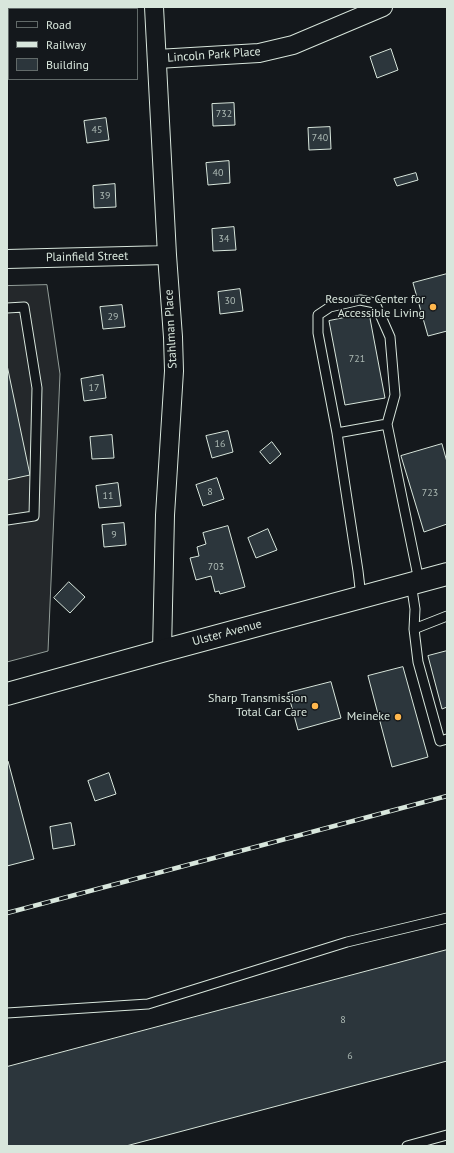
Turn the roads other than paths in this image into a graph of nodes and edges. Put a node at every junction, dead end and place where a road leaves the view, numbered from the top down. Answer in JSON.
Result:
{"nodes":[{"id":1,"x":154,"y":7,"type":"edge"},
{"id":2,"x":383,"y":7,"type":"edge"},
{"id":3,"x":157,"y":58,"type":"junction"},
{"id":4,"x":167,"y":255,"type":"junction"},
{"id":5,"x":7,"y":259,"type":"edge"},
{"id":6,"x":7,"y":308,"type":"edge"},
{"id":7,"x":387,"y":424,"type":"junction"},
{"id":8,"x":337,"y":433,"type":"junction"},
{"id":9,"x":7,"y":520,"type":"edge"},
{"id":10,"x":447,"y":574,"type":"edge"},
{"id":11,"x":415,"y":582,"type":"junction"},
{"id":12,"x":361,"y":597,"type":"junction"},
{"id":13,"x":447,"y":616,"type":"edge"},
{"id":14,"x":414,"y":629,"type":"junction"},
{"id":15,"x":162,"y":651,"type":"junction"},
{"id":16,"x":7,"y":694,"type":"edge"},
{"id":17,"x":447,"y":738,"type":"edge"},
{"id":18,"x":447,"y":918,"type":"edge"},
{"id":19,"x":7,"y":1013,"type":"edge"},
{"id":20,"x":447,"y":1135,"type":"edge"},
{"id":21,"x":408,"y":1146,"type":"edge"}],
"edges":[{"from":1,"to":3,"type":"street","name":"Stahlman Place"},
{"from":2,"to":3,"type":"street","name":"Lincoln Park Place"},
{"from":3,"to":4,"type":"street","name":"Stahlman Place"},
{"from":4,"to":5,"type":"street","name":"Plainfield Street"},
{"from":4,"to":15,"type":"street","name":"Stahlman Place"},
{"from":6,"to":9,"type":"lane"},
{"from":7,"to":8,"type":"lane"},
{"from":7,"to":8,"type":"lane"},
{"from":7,"to":11,"type":"lane"},
{"from":8,"to":12,"type":"lane"},
{"from":10,"to":11,"type":"main road","name":"Ulster Avenue"},
{"from":11,"to":12,"type":"main road","name":"Ulster Avenue"},
{"from":11,"to":14,"type":"lane"},
{"from":12,"to":15,"type":"main road","name":"Ulster Avenue"},
{"from":13,"to":14,"type":"lane"},
{"from":14,"to":17,"type":"lane"},
{"from":15,"to":16,"type":"main road","name":"Ulster Avenue"},
{"from":18,"to":19,"type":"lane"},
{"from":20,"to":21,"type":"lane"}]}
